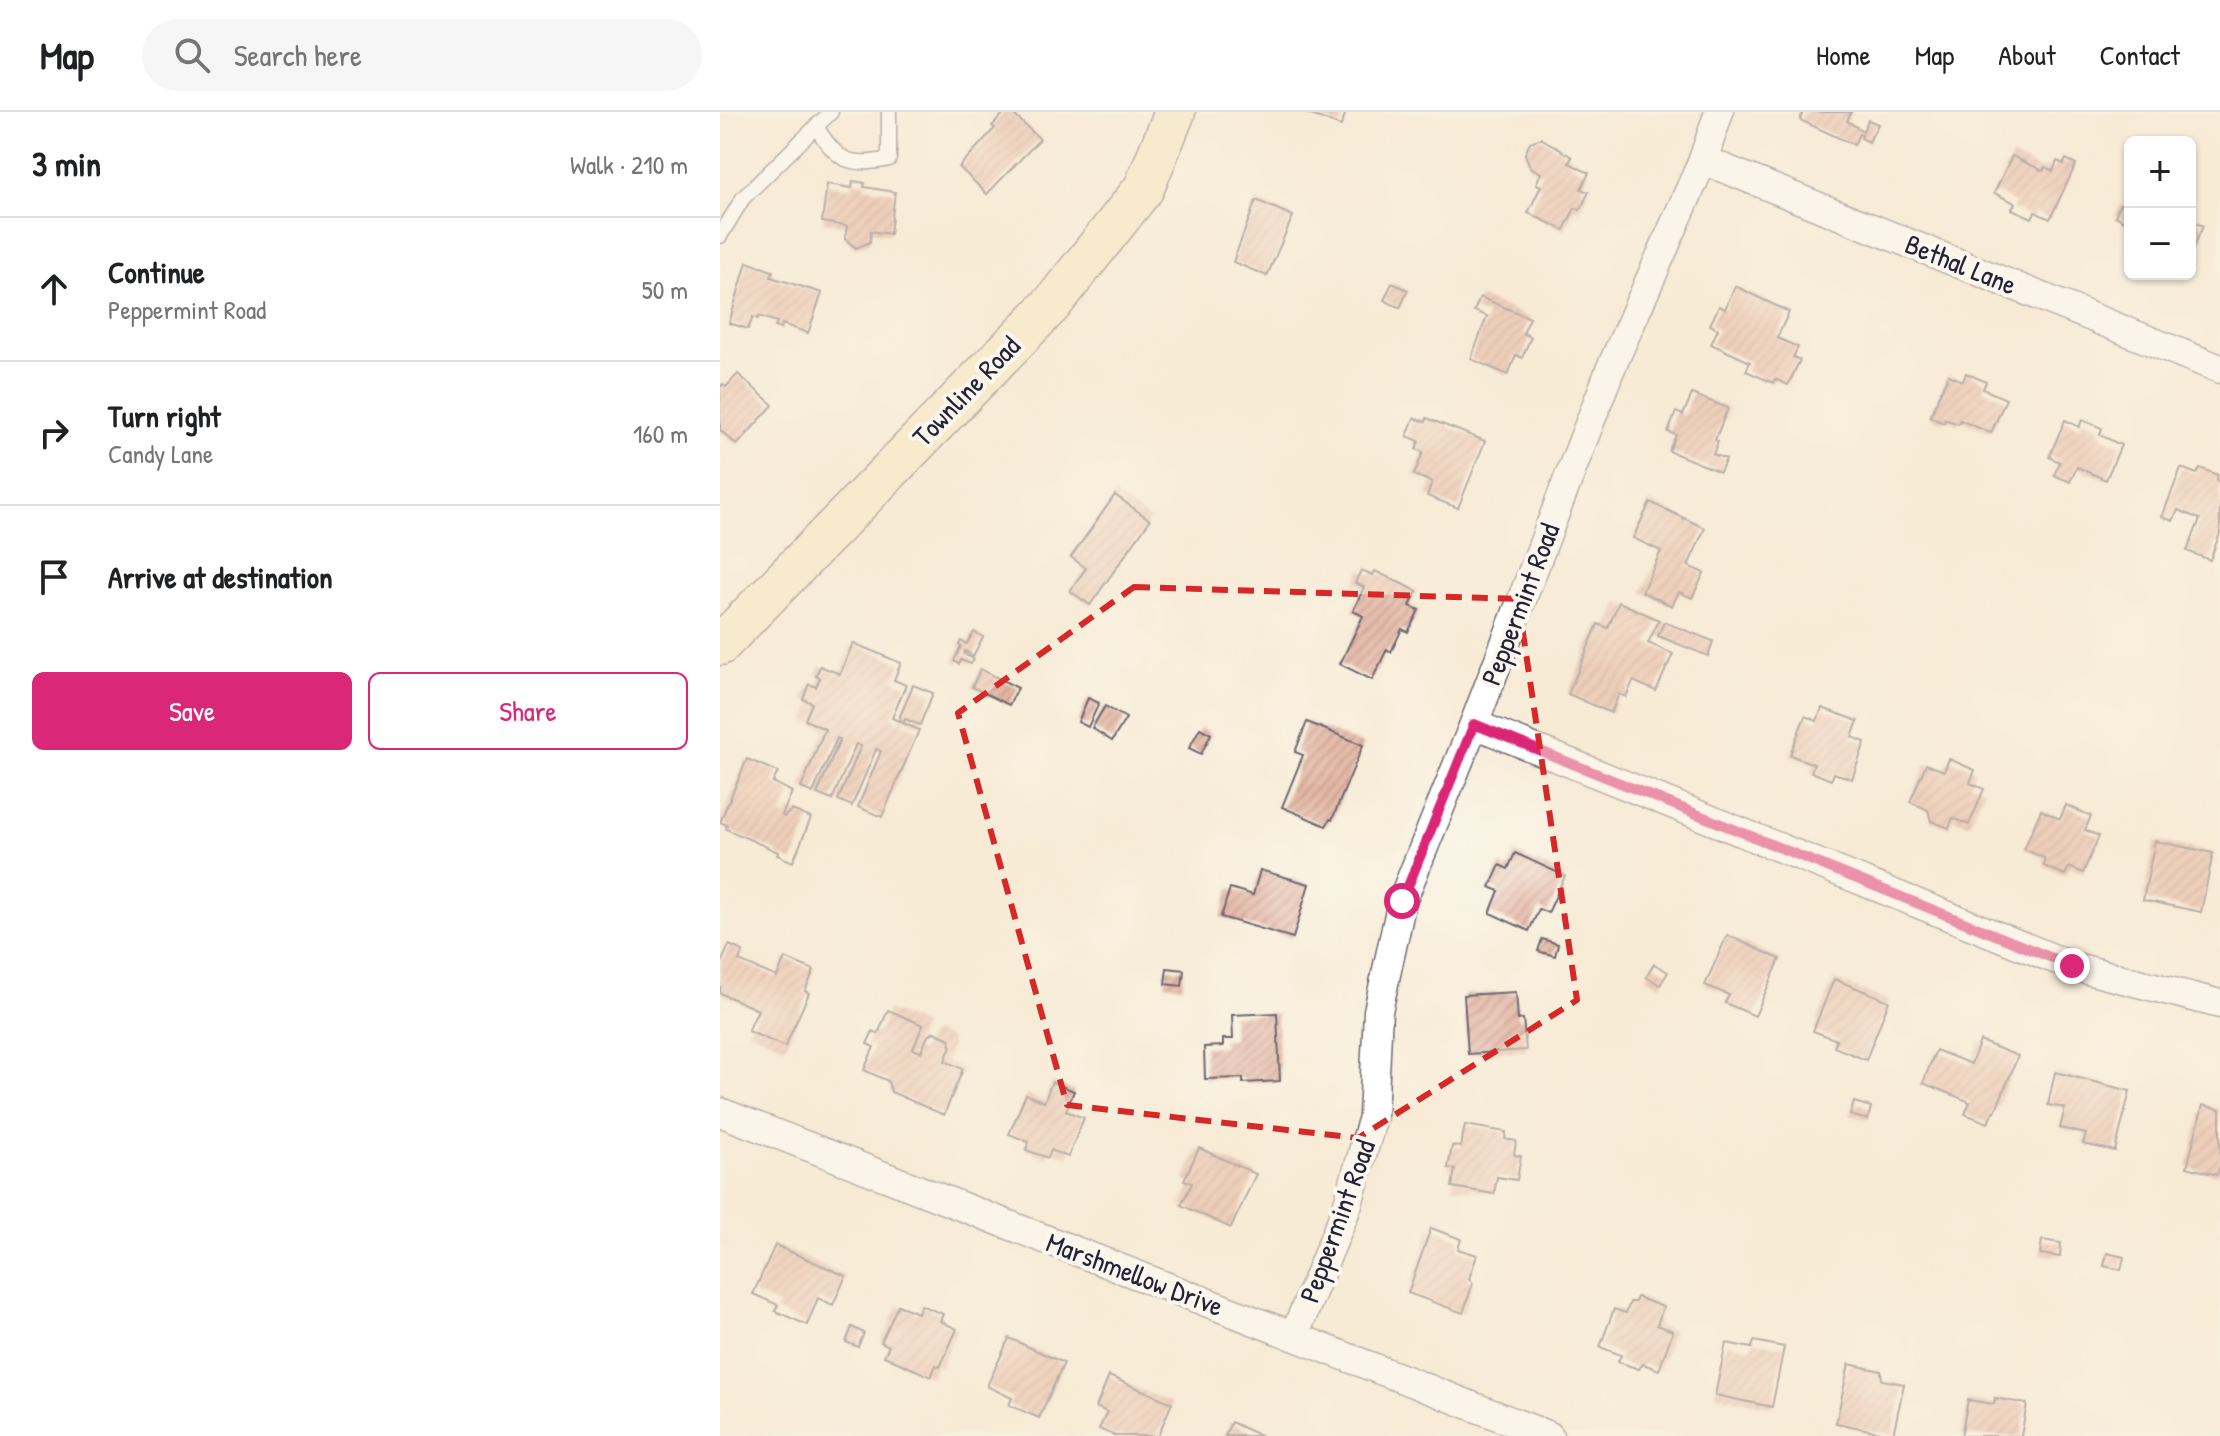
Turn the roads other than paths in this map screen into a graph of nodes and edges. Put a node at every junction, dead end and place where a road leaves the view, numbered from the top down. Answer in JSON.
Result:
{"nodes":[{"id":1,"x":831,"y":112,"type":"edge"},
{"id":2,"x":889,"y":112,"type":"edge"},
{"id":3,"x":1175,"y":112,"type":"edge"},
{"id":4,"x":1719,"y":112,"type":"edge"},
{"id":5,"x":816,"y":126,"type":"junction"},
{"id":6,"x":1703,"y":160,"type":"junction"},
{"id":7,"x":720,"y":236,"type":"edge"},
{"id":8,"x":2220,"y":369,"type":"edge"},
{"id":9,"x":720,"y":645,"type":"edge"},
{"id":10,"x":1474,"y":724,"type":"junction"},
{"id":11,"x":2220,"y":1004,"type":"edge"},
{"id":12,"x":720,"y":1112,"type":"edge"},
{"id":13,"x":1294,"y":1336,"type":"junction"},
{"id":14,"x":1549,"y":1436,"type":"edge"}],
"edges":[{"from":1,"to":5,"type":"lane"},
{"from":2,"to":5,"type":"lane"},
{"from":3,"to":9,"type":"main road","name":"Townline Road"},
{"from":4,"to":6,"type":"street","name":"Peppermint Road"},
{"from":5,"to":7,"type":"lane"},
{"from":6,"to":8,"type":"street","name":"Bethal Lane"},
{"from":6,"to":10,"type":"street","name":"Peppermint Road"},
{"from":10,"to":11,"type":"street"},
{"from":10,"to":13,"type":"street","name":"Peppermint Road"},
{"from":12,"to":13,"type":"street","name":"Marshmellow Drive"},
{"from":13,"to":14,"type":"street","name":"Marshmellow Drive"}]}
